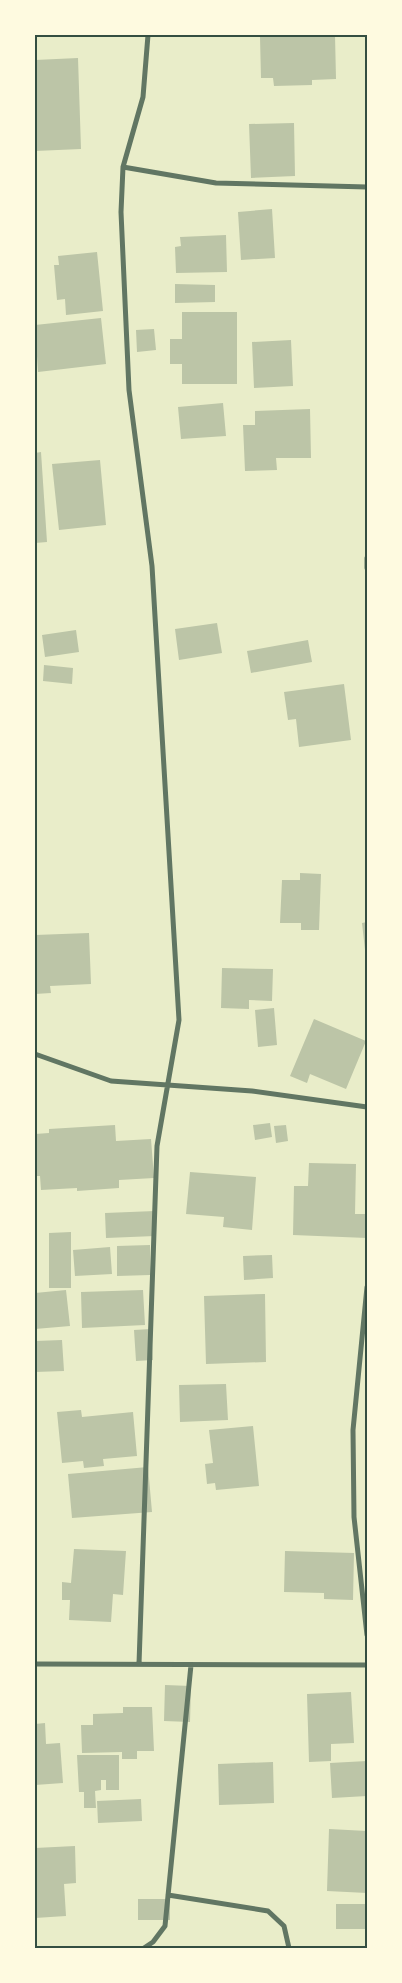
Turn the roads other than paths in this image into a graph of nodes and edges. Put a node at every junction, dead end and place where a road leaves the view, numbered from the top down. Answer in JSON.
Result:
{"nodes":[{"id":1,"x":148,"y":35,"type":"edge"},
{"id":2,"x":123,"y":167,"type":"junction"},
{"id":3,"x":367,"y":187,"type":"edge"},
{"id":4,"x":367,"y":558,"type":"edge"},
{"id":5,"x":367,"y":568,"type":"edge"},
{"id":6,"x":35,"y":1054,"type":"edge"},
{"id":7,"x":168,"y":1084,"type":"junction"},
{"id":8,"x":367,"y":1107,"type":"edge"},
{"id":9,"x":367,"y":1287,"type":"edge"},
{"id":10,"x":367,"y":1635,"type":"edge"},
{"id":11,"x":35,"y":1664,"type":"edge"},
{"id":12,"x":139,"y":1664,"type":"junction"},
{"id":13,"x":191,"y":1665,"type":"junction"},
{"id":14,"x":367,"y":1665,"type":"edge"},
{"id":15,"x":168,"y":1895,"type":"junction"},
{"id":16,"x":144,"y":1948,"type":"edge"},
{"id":17,"x":289,"y":1948,"type":"edge"}],
"edges":[{"from":1,"to":2,"type":"street"},
{"from":2,"to":3,"type":"street"},
{"from":2,"to":7,"type":"street"},
{"from":4,"to":5,"type":"street"},
{"from":6,"to":7,"type":"street"},
{"from":7,"to":8,"type":"street"},
{"from":7,"to":12,"type":"street"},
{"from":9,"to":10,"type":"street"},
{"from":11,"to":12,"type":"street"},
{"from":12,"to":13,"type":"street"},
{"from":13,"to":14,"type":"street"},
{"from":13,"to":15,"type":"street"},
{"from":15,"to":16,"type":"street"},
{"from":15,"to":17,"type":"street"}]}
